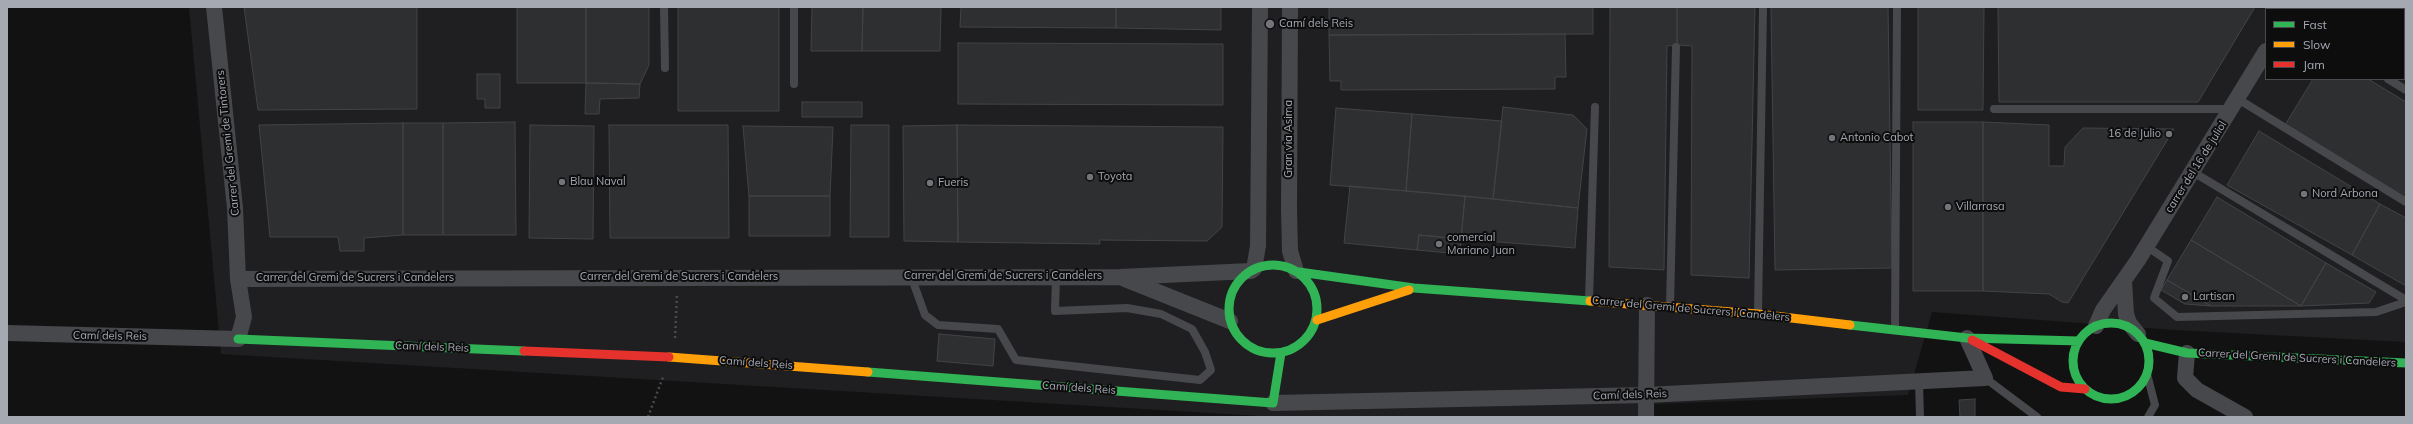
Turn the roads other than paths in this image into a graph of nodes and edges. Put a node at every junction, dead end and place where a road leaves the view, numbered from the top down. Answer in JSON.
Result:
{"nodes":[{"id":1,"x":214,"y":7,"type":"edge"},
{"id":2,"x":664,"y":7,"type":"edge"},
{"id":3,"x":794,"y":7,"type":"edge"},
{"id":4,"x":1260,"y":7,"type":"edge"},
{"id":5,"x":1290,"y":7,"type":"edge"},
{"id":6,"x":1763,"y":7,"type":"edge"},
{"id":7,"x":1897,"y":7,"type":"edge"},
{"id":8,"x":1676,"y":47,"type":"dead end"},
{"id":9,"x":2265,"y":53,"type":"edge"},
{"id":10,"x":664,"y":68,"type":"dead end"},
{"id":11,"x":2390,"y":80,"type":"edge"},
{"id":12,"x":794,"y":84,"type":"dead end"},
{"id":13,"x":2406,"y":90,"type":"edge"},
{"id":14,"x":2235,"y":104,"type":"junction"},
{"id":15,"x":1595,"y":107,"type":"dead end"},
{"id":16,"x":1994,"y":109,"type":"dead end"},
{"id":17,"x":2192,"y":172,"type":"junction"},
{"id":18,"x":2406,"y":202,"type":"edge"},
{"id":19,"x":2146,"y":246,"type":"junction"},
{"id":20,"x":1252,"y":270,"type":"junction"},
{"id":21,"x":1297,"y":271,"type":"junction"},
{"id":22,"x":912,"y":276,"type":"junction"},
{"id":23,"x":1056,"y":277,"type":"junction"},
{"id":24,"x":1120,"y":277,"type":"junction"},
{"id":25,"x":238,"y":279,"type":"junction"},
{"id":26,"x":2124,"y":281,"type":"junction"},
{"id":27,"x":1414,"y":288,"type":"junction"},
{"id":28,"x":1589,"y":301,"type":"junction"},
{"id":29,"x":2406,"y":301,"type":"edge"},
{"id":30,"x":1647,"y":305,"type":"junction"},
{"id":31,"x":1670,"y":307,"type":"junction"},
{"id":32,"x":1758,"y":314,"type":"junction"},
{"id":33,"x":1317,"y":320,"type":"junction"},
{"id":34,"x":1230,"y":321,"type":"junction"},
{"id":35,"x":2096,"y":326,"type":"junction"},
{"id":36,"x":1895,"y":330,"type":"junction"},
{"id":37,"x":7,"y":333,"type":"edge"},
{"id":38,"x":1967,"y":338,"type":"junction"},
{"id":39,"x":2141,"y":338,"type":"junction"},
{"id":40,"x":238,"y":339,"type":"junction"},
{"id":41,"x":2079,"y":341,"type":"junction"},
{"id":42,"x":1281,"y":353,"type":"junction"},
{"id":43,"x":2187,"y":353,"type":"junction"},
{"id":44,"x":2406,"y":363,"type":"edge"},
{"id":45,"x":2148,"y":371,"type":"junction"},
{"id":46,"x":1986,"y":378,"type":"junction"},
{"id":47,"x":1919,"y":381,"type":"junction"},
{"id":48,"x":2085,"y":388,"type":"junction"},
{"id":49,"x":1646,"y":395,"type":"junction"},
{"id":50,"x":1273,"y":403,"type":"junction"},
{"id":51,"x":1646,"y":417,"type":"edge"},
{"id":52,"x":1920,"y":417,"type":"edge"},
{"id":53,"x":2037,"y":417,"type":"edge"},
{"id":54,"x":2148,"y":417,"type":"edge"},
{"id":55,"x":2245,"y":417,"type":"edge"}],
"edges":[{"from":1,"to":25,"type":"street","name":"Carrer del Gremi de Tintorers"},
{"from":2,"to":10,"type":"lane"},
{"from":3,"to":12,"type":"lane"},
{"from":4,"to":20,"type":"street"},
{"from":5,"to":21,"type":"street","name":"Gran via Asima"},
{"from":6,"to":32,"type":"lane"},
{"from":7,"to":36,"type":"lane"},
{"from":8,"to":31,"type":"lane"},
{"from":9,"to":14,"type":"street","name":"carrer del 16 de juliol"},
{"from":11,"to":13,"type":"lane"},
{"from":14,"to":16,"type":"lane"},
{"from":14,"to":17,"type":"street","name":"carrer del 16 de juliol"},
{"from":14,"to":18,"type":"lane"},
{"from":15,"to":28,"type":"lane"},
{"from":17,"to":19,"type":"street","name":"carrer del 16 de juliol"},
{"from":17,"to":29,"type":"lane"},
{"from":19,"to":26,"type":"street","name":"carrer del 16 de juliol"},
{"from":19,"to":29,"type":"lane"},
{"from":20,"to":21,"type":"street"},
{"from":20,"to":24,"type":"street","name":"Carrer del Gremi de Sucrers i Candelers"},
{"from":20,"to":34,"type":"street"},
{"from":21,"to":27,"type":"street","name":"Carrer del Gremi de Sucrers i Candelers"},
{"from":21,"to":33,"type":"street"},
{"from":22,"to":23,"type":"street","name":"Carrer del Gremi de Sucrers i Candelers"},
{"from":22,"to":23,"type":"lane"},
{"from":22,"to":25,"type":"street","name":"Carrer del Gremi de Sucrers i Candelers"},
{"from":23,"to":24,"type":"street","name":"Carrer del Gremi de Sucrers i Candelers"},
{"from":24,"to":34,"type":"street","name":"Carrer del Gremi de Sucrers i Candelers"},
{"from":25,"to":40,"type":"street"},
{"from":26,"to":35,"type":"street","name":"carrer del 16 de juliol"},
{"from":26,"to":39,"type":"street"},
{"from":27,"to":28,"type":"street","name":"Carrer del Gremi de Sucrers i Candelers"},
{"from":27,"to":33,"type":"street"},
{"from":28,"to":30,"type":"street","name":"Carrer del Gremi de Sucrers i Candelers"},
{"from":30,"to":31,"type":"street","name":"Carrer del Gremi de Sucrers i Candelers"},
{"from":30,"to":49,"type":"street"},
{"from":31,"to":32,"type":"street","name":"Carrer del Gremi de Sucrers i Candelers"},
{"from":32,"to":36,"type":"street","name":"Carrer del Gremi de Sucrers i Candelers"},
{"from":33,"to":42,"type":"street"},
{"from":34,"to":42,"type":"street"},
{"from":35,"to":39,"type":"street"},
{"from":35,"to":41,"type":"street"},
{"from":36,"to":38,"type":"street","name":"Carrer del Gremi de Sucrers i Candelers"},
{"from":37,"to":40,"type":"street","name":"Camí dels Reis"},
{"from":38,"to":41,"type":"street","name":"Carrer del Gremi de Sucrers i Candelers"},
{"from":38,"to":46,"type":"street"},
{"from":38,"to":48,"type":"street","name":"Carrer del Gremi de Sucrers i Candelers"},
{"from":39,"to":43,"type":"street","name":"Carrer del Gremi de Sucrers i Candelers"},
{"from":39,"to":45,"type":"street"},
{"from":40,"to":50,"type":"street","name":"Camí dels Reis"},
{"from":41,"to":48,"type":"street"},
{"from":42,"to":50,"type":"street"},
{"from":43,"to":44,"type":"street","name":"Carrer del Gremi de Sucrers i Candelers"},
{"from":43,"to":45,"type":"street","name":"Carrer del Gremi de Sucrers i Candelers"},
{"from":43,"to":55,"type":"street"},
{"from":45,"to":48,"type":"street"},
{"from":45,"to":54,"type":"lane"},
{"from":46,"to":47,"type":"street","name":"Camí dels Reis"},
{"from":46,"to":53,"type":"lane"},
{"from":47,"to":49,"type":"street","name":"Camí dels Reis"},
{"from":47,"to":52,"type":"lane"},
{"from":49,"to":50,"type":"street","name":"Camí dels Reis"},
{"from":49,"to":51,"type":"street"}]}
